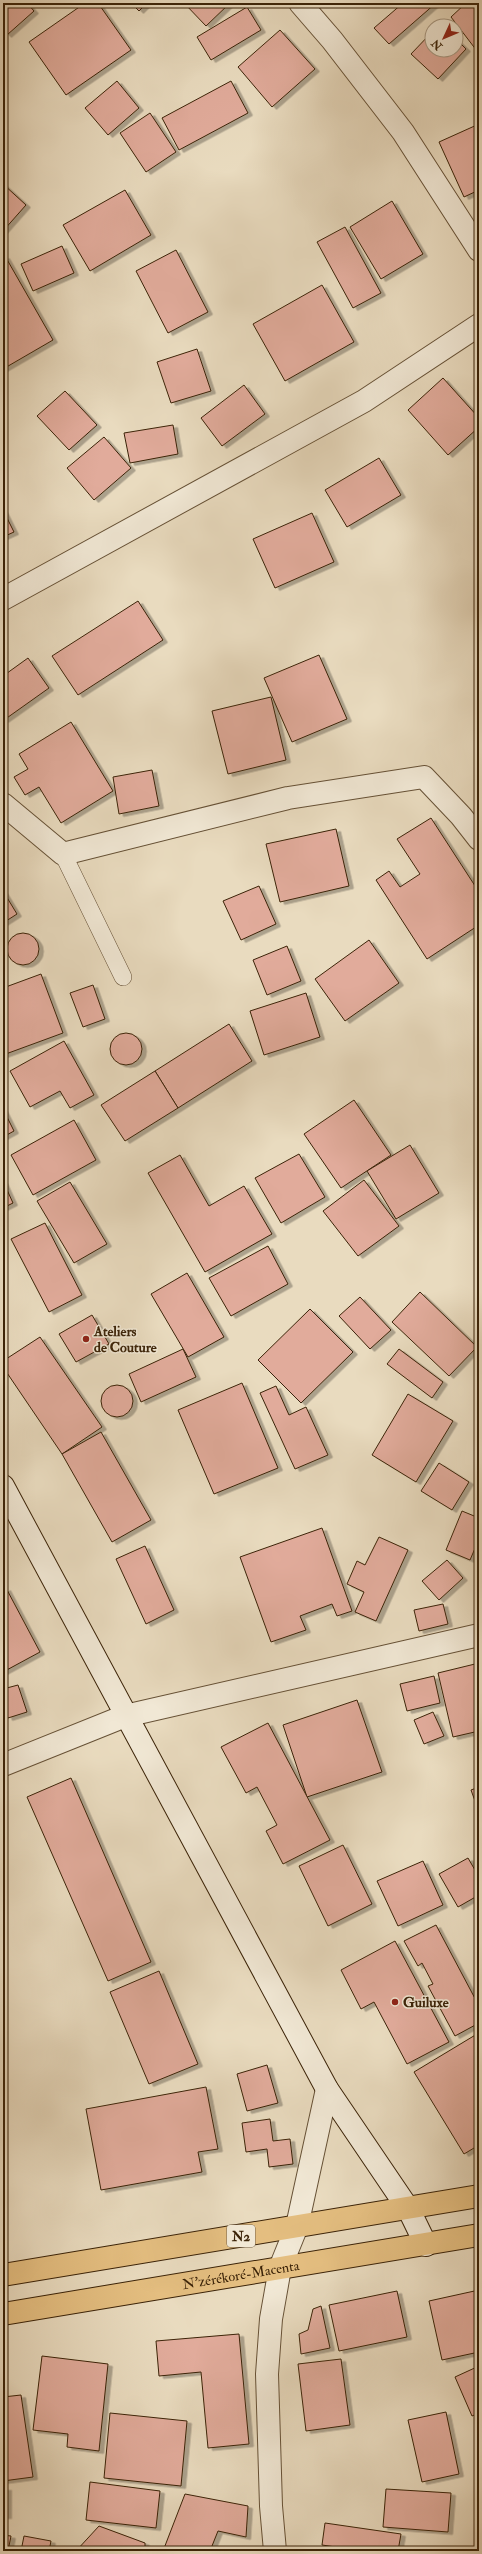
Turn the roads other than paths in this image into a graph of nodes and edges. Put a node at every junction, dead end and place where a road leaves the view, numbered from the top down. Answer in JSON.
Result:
{"nodes":[{"id":1,"x":300,"y":3,"type":"edge"},
{"id":2,"x":479,"y":250,"type":"edge"},
{"id":3,"x":479,"y":325,"type":"edge"},
{"id":4,"x":3,"y":599,"type":"edge"},
{"id":5,"x":3,"y":804,"type":"edge"},
{"id":6,"x":479,"y":839,"type":"edge"},
{"id":7,"x":63,"y":854,"type":"junction"},
{"id":8,"x":124,"y":977,"type":"dead end"},
{"id":9,"x":3,"y":1486,"type":"edge"},
{"id":10,"x":479,"y":1635,"type":"edge"},
{"id":11,"x":125,"y":1716,"type":"junction"},
{"id":12,"x":3,"y":1765,"type":"edge"},
{"id":13,"x":326,"y":2089,"type":"junction"},
{"id":14,"x":479,"y":2196,"type":"edge"},
{"id":15,"x":409,"y":2210,"type":"junction"},
{"id":16,"x":297,"y":2226,"type":"junction"},
{"id":17,"x":479,"y":2235,"type":"edge"},
{"id":18,"x":426,"y":2244,"type":"junction"},
{"id":19,"x":280,"y":2268,"type":"junction"},
{"id":20,"x":3,"y":2276,"type":"edge"},
{"id":21,"x":3,"y":2314,"type":"edge"},
{"id":22,"x":275,"y":2551,"type":"edge"}],
"edges":[{"from":1,"to":2,"type":"street"},
{"from":3,"to":4,"type":"street"},
{"from":5,"to":7,"type":"street"},
{"from":6,"to":7,"type":"street"},
{"from":7,"to":8,"type":"lane"},
{"from":9,"to":11,"type":"street"},
{"from":10,"to":11,"type":"street"},
{"from":11,"to":12,"type":"street"},
{"from":11,"to":13,"type":"street"},
{"from":13,"to":15,"type":"street"},
{"from":13,"to":16,"type":"street"},
{"from":14,"to":15,"type":"highway","number":"N2"},
{"from":15,"to":16,"type":"highway","number":"N2"},
{"from":15,"to":18,"type":"street"},
{"from":16,"to":19,"type":"street"},
{"from":16,"to":20,"type":"highway","number":"N2"},
{"from":17,"to":18,"type":"highway","name":"N'zérékoré-Macenta"},
{"from":18,"to":19,"type":"highway","name":"N'zérékoré-Macenta"},
{"from":19,"to":21,"type":"highway","name":"N'zérékoré-Macenta"},
{"from":19,"to":22,"type":"street"}]}
